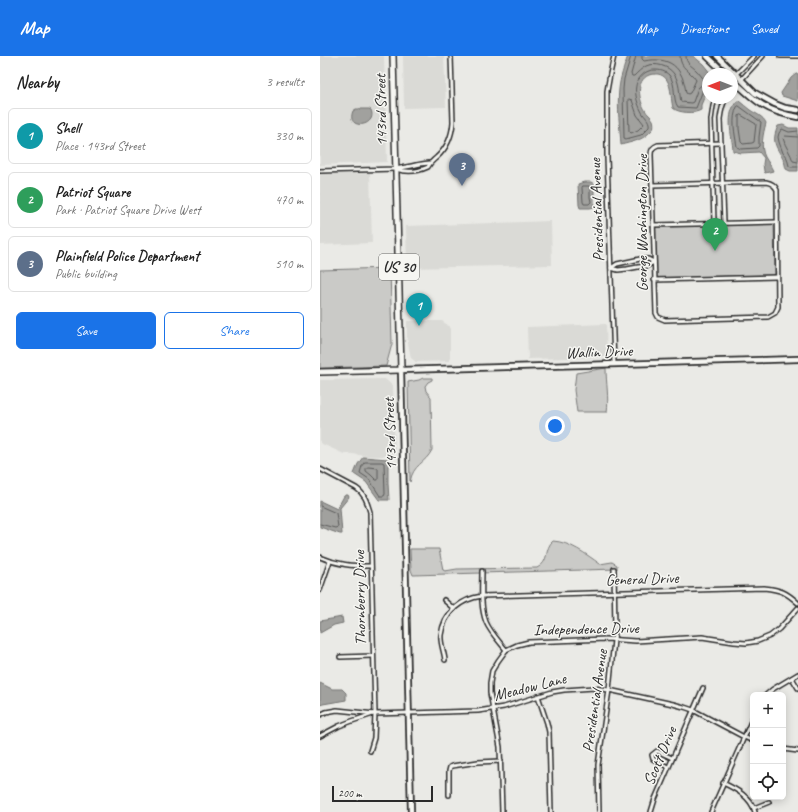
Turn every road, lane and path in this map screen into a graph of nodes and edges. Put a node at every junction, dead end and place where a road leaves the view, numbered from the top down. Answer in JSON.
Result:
{"nodes":[{"id":1,"x":393,"y":56,"type":"edge"},
{"id":2,"x":451,"y":56,"type":"edge"},
{"id":3,"x":614,"y":56,"type":"edge"},
{"id":4,"x":707,"y":56,"type":"edge"},
{"id":5,"x":717,"y":56,"type":"edge"},
{"id":6,"x":754,"y":56,"type":"edge"},
{"id":7,"x":763,"y":56,"type":"edge"},
{"id":8,"x":780,"y":56,"type":"edge"},
{"id":9,"x":798,"y":56,"type":"edge"},
{"id":10,"x":720,"y":68,"type":"edge"},
{"id":11,"x":730,"y":68,"type":"edge"},
{"id":12,"x":738,"y":72,"type":"edge"},
{"id":13,"x":738,"y":76,"type":"edge"},
{"id":14,"x":741,"y":80,"type":"junction"},
{"id":15,"x":738,"y":83,"type":"edge"},
{"id":16,"x":738,"y":85,"type":"edge"},
{"id":17,"x":714,"y":104,"type":"edge"},
{"id":18,"x":723,"y":104,"type":"edge"},
{"id":19,"x":798,"y":110,"type":"edge"},
{"id":20,"x":798,"y":117,"type":"edge"},
{"id":21,"x":721,"y":143,"type":"junction"},
{"id":22,"x":711,"y":144,"type":"junction"},
{"id":23,"x":396,"y":169,"type":"junction"},
{"id":24,"x":320,"y":171,"type":"edge"},
{"id":25,"x":722,"y":183,"type":"junction"},
{"id":26,"x":713,"y":184,"type":"junction"},
{"id":27,"x":652,"y":185,"type":"junction"},
{"id":28,"x":714,"y":222,"type":"junction"},
{"id":29,"x":724,"y":222,"type":"junction"},
{"id":30,"x":777,"y":222,"type":"junction"},
{"id":31,"x":653,"y":224,"type":"junction"},
{"id":32,"x":654,"y":262,"type":"junction"},
{"id":33,"x":612,"y":268,"type":"junction"},
{"id":34,"x":777,"y":277,"type":"junction"},
{"id":35,"x":654,"y":280,"type":"junction"},
{"id":36,"x":798,"y":359,"type":"edge"},
{"id":37,"x":614,"y":364,"type":"junction"},
{"id":38,"x":401,"y":370,"type":"junction"},
{"id":39,"x":320,"y":372,"type":"edge"},
{"id":40,"x":320,"y":469,"type":"edge"},
{"id":41,"x":320,"y":557,"type":"edge"},
{"id":42,"x":330,"y":562,"type":"junction"},
{"id":43,"x":371,"y":566,"type":"junction"},
{"id":44,"x":614,"y":569,"type":"dead end"},
{"id":45,"x":482,"y":571,"type":"dead end"},
{"id":46,"x":320,"y":590,"type":"edge"},
{"id":47,"x":614,"y":592,"type":"junction"},
{"id":48,"x":482,"y":596,"type":"junction"},
{"id":49,"x":444,"y":600,"type":"dead end"},
{"id":50,"x":798,"y":603,"type":"edge"},
{"id":51,"x":798,"y":608,"type":"edge"},
{"id":52,"x":454,"y":609,"type":"junction"},
{"id":53,"x":615,"y":640,"type":"junction"},
{"id":54,"x":506,"y":650,"type":"junction"},
{"id":55,"x":373,"y":656,"type":"junction"},
{"id":56,"x":340,"y":657,"type":"dead end"},
{"id":57,"x":445,"y":660,"type":"dead end"},
{"id":58,"x":798,"y":674,"type":"edge"},
{"id":59,"x":792,"y":678,"type":"junction"},
{"id":60,"x":703,"y":688,"type":"dead end"},
{"id":61,"x":798,"y":688,"type":"edge"},
{"id":62,"x":609,"y":690,"type":"junction"},
{"id":63,"x":770,"y":692,"type":"edge"},
{"id":64,"x":538,"y":696,"type":"junction"},
{"id":65,"x":493,"y":709,"type":"junction"},
{"id":66,"x":693,"y":710,"type":"junction"},
{"id":67,"x":408,"y":713,"type":"junction"},
{"id":68,"x":375,"y":714,"type":"junction"},
{"id":69,"x":320,"y":715,"type":"edge"},
{"id":70,"x":750,"y":724,"type":"edge"},
{"id":71,"x":320,"y":736,"type":"edge"},
{"id":72,"x":744,"y":737,"type":"junction"},
{"id":73,"x":750,"y":740,"type":"edge"},
{"id":74,"x":786,"y":749,"type":"edge"},
{"id":75,"x":370,"y":751,"type":"dead end"},
{"id":76,"x":798,"y":751,"type":"edge"},
{"id":77,"x":672,"y":758,"type":"junction"},
{"id":78,"x":501,"y":761,"type":"junction"},
{"id":79,"x":668,"y":767,"type":"junction"},
{"id":80,"x":723,"y":783,"type":"junction"},
{"id":81,"x":449,"y":794,"type":"dead end"},
{"id":82,"x":769,"y":802,"type":"dead end"},
{"id":83,"x":754,"y":808,"type":"junction"},
{"id":84,"x":410,"y":812,"type":"edge"},
{"id":85,"x":502,"y":812,"type":"edge"},
{"id":86,"x":551,"y":812,"type":"edge"},
{"id":87,"x":599,"y":812,"type":"edge"},
{"id":88,"x":651,"y":812,"type":"edge"},
{"id":89,"x":711,"y":812,"type":"edge"},
{"id":90,"x":755,"y":812,"type":"edge"}],
"edges":[{"from":1,"to":23,"type":"main road","name":"143rd Street","number":"US 30"},
{"from":2,"to":23,"type":"street"},
{"from":3,"to":33,"type":"street","name":"Presidential Avenue"},
{"from":4,"to":10,"type":"street"},
{"from":5,"to":11,"type":"street"},
{"from":6,"to":12,"type":"street"},
{"from":7,"to":14,"type":"street"},
{"from":8,"to":9,"type":"street"},
{"from":13,"to":14,"type":"street"},
{"from":14,"to":15,"type":"street"},
{"from":14,"to":19,"type":"street"},
{"from":16,"to":20,"type":"street"},
{"from":17,"to":22,"type":"street"},
{"from":18,"to":21,"type":"street"},
{"from":21,"to":22,"type":"street","name":"George Washington Drive"},
{"from":21,"to":25,"type":"street"},
{"from":22,"to":26,"type":"street"},
{"from":22,"to":27,"type":"street","name":"George Washington Drive"},
{"from":23,"to":24,"type":"street"},
{"from":23,"to":38,"type":"main road","name":"143rd Street","number":"US 30"},
{"from":25,"to":26,"type":"street"},
{"from":25,"to":29,"type":"street"},
{"from":25,"to":30,"type":"street"},
{"from":26,"to":27,"type":"street"},
{"from":26,"to":28,"type":"street"},
{"from":27,"to":31,"type":"street","name":"George Washington Drive"},
{"from":28,"to":29,"type":"street"},
{"from":28,"to":31,"type":"street"},
{"from":29,"to":30,"type":"street"},
{"from":30,"to":34,"type":"street"},
{"from":31,"to":32,"type":"street","name":"George Washington Drive"},
{"from":32,"to":33,"type":"street"},
{"from":32,"to":33,"type":"street"},
{"from":32,"to":35,"type":"street","name":"George Washington Drive"},
{"from":33,"to":37,"type":"street","name":"Presidential Avenue"},
{"from":34,"to":35,"type":"street"},
{"from":34,"to":35,"type":"street","name":"George Washington Drive"},
{"from":36,"to":37,"type":"street","name":"Wallin Drive"},
{"from":37,"to":38,"type":"street","name":"Wallin Drive"},
{"from":38,"to":39,"type":"main road"},
{"from":38,"to":67,"type":"street","name":"143rd Street"},
{"from":40,"to":43,"type":"street","name":"Thornberry Drive"},
{"from":41,"to":42,"type":"street"},
{"from":42,"to":43,"type":"street"},
{"from":42,"to":46,"type":"street"},
{"from":43,"to":55,"type":"street","name":"Thornberry Drive"},
{"from":44,"to":47,"type":"street","name":"Presidential Avenue"},
{"from":45,"to":48,"type":"street"},
{"from":47,"to":48,"type":"street","name":"General Drive"},
{"from":47,"to":50,"type":"street","name":"General Drive"},
{"from":47,"to":53,"type":"street","name":"Presidential Avenue"},
{"from":48,"to":52,"type":"street","name":"General Drive"},
{"from":48,"to":54,"type":"street"},
{"from":49,"to":52,"type":"street"},
{"from":51,"to":53,"type":"street","name":"Independence Drive"},
{"from":52,"to":57,"type":"street"},
{"from":53,"to":54,"type":"street","name":"Independence Drive"},
{"from":53,"to":62,"type":"street","name":"Presidential Avenue"},
{"from":54,"to":65,"type":"street"},
{"from":55,"to":56,"type":"street"},
{"from":55,"to":68,"type":"street","name":"Thornberry Drive"},
{"from":58,"to":59,"type":"street"},
{"from":59,"to":61,"type":"street"},
{"from":59,"to":63,"type":"street"},
{"from":60,"to":66,"type":"street","name":"Scott Drive"},
{"from":62,"to":64,"type":"street","name":"Meadow Lane"},
{"from":62,"to":66,"type":"street","name":"Meadow Lane"},
{"from":62,"to":87,"type":"street","name":"Presidential Avenue"},
{"from":64,"to":65,"type":"street","name":"Meadow Lane"},
{"from":64,"to":86,"type":"street"},
{"from":65,"to":67,"type":"street","name":"Meadow Lane"},
{"from":65,"to":78,"type":"street"},
{"from":66,"to":72,"type":"street","name":"Meadow Lane"},
{"from":66,"to":77,"type":"street","name":"Scott Drive"},
{"from":67,"to":68,"type":"street","name":"Meadow Lane"},
{"from":67,"to":84,"type":"street","name":"143rd Street"},
{"from":68,"to":69,"type":"street","name":"Meadow Lane"},
{"from":68,"to":71,"type":"street","name":"Meadow Lane"},
{"from":68,"to":75,"type":"street","name":"Thornberry Drive"},
{"from":70,"to":72,"type":"street"},
{"from":72,"to":73,"type":"street","name":"Meadow Lane"},
{"from":72,"to":80,"type":"street"},
{"from":74,"to":76,"type":"street"},
{"from":77,"to":79,"type":"street","name":"Scott Drive"},
{"from":77,"to":79,"type":"street"},
{"from":78,"to":81,"type":"street"},
{"from":78,"to":85,"type":"street"},
{"from":79,"to":88,"type":"street","name":"Scott Drive"},
{"from":80,"to":83,"type":"street"},
{"from":80,"to":89,"type":"street"},
{"from":82,"to":83,"type":"street"},
{"from":83,"to":90,"type":"street"}]}
